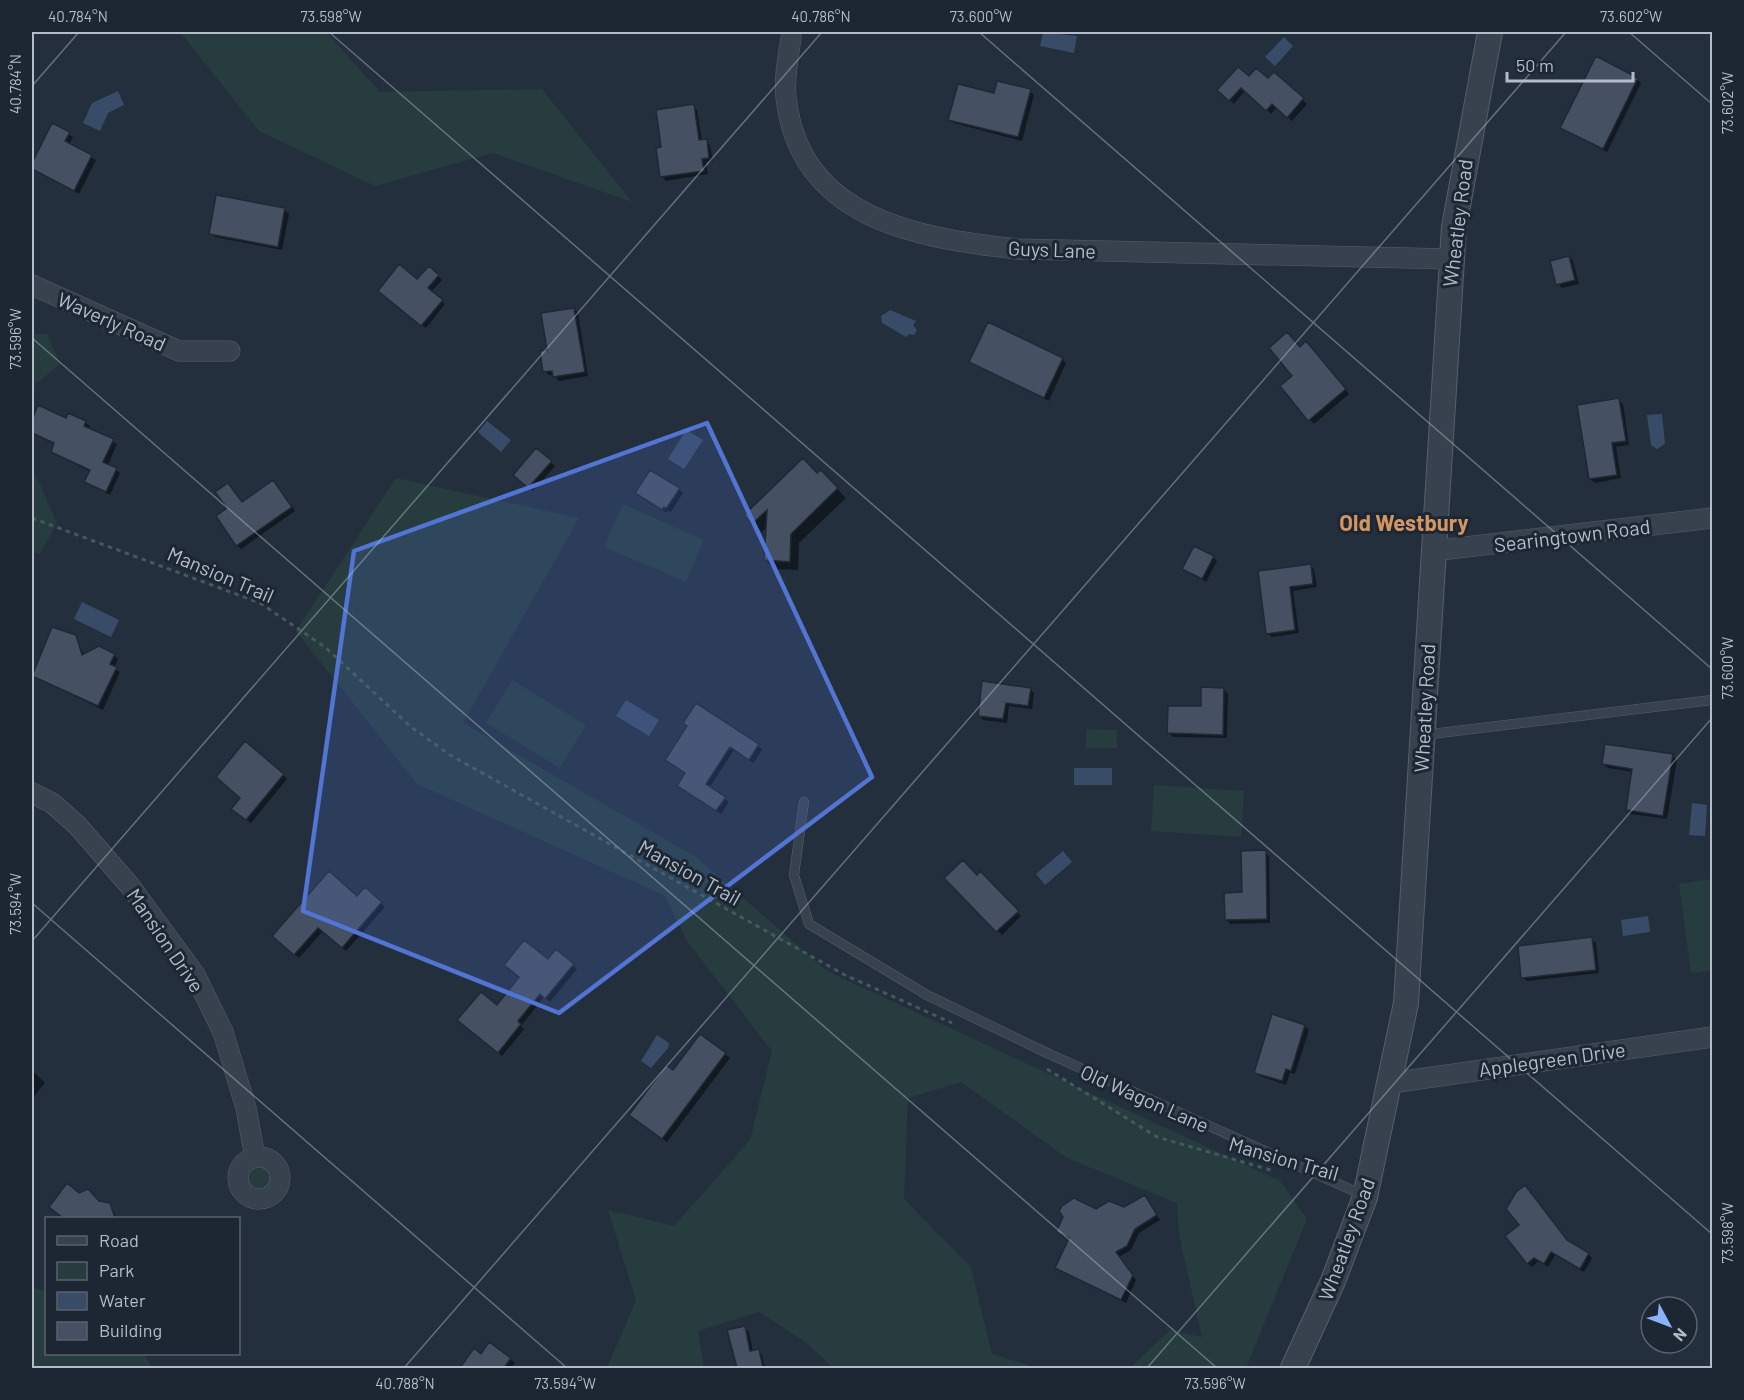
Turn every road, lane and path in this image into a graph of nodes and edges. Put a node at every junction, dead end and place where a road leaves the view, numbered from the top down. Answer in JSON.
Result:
{"nodes":[{"id":1,"x":1490,"y":32,"type":"edge"},
{"id":2,"x":789,"y":34,"type":"edge"},
{"id":3,"x":1451,"y":259,"type":"junction"},
{"id":4,"x":32,"y":285,"type":"edge"},
{"id":5,"x":230,"y":351,"type":"dead end"},
{"id":6,"x":32,"y":518,"type":"edge"},
{"id":7,"x":1713,"y":518,"type":"edge"},
{"id":8,"x":1432,"y":551,"type":"junction"},
{"id":9,"x":1713,"y":700,"type":"edge"},
{"id":10,"x":1423,"y":735,"type":"junction"},
{"id":11,"x":32,"y":793,"type":"edge"},
{"id":12,"x":804,"y":802,"type":"dead end"},
{"id":13,"x":959,"y":1026,"type":"dead end"},
{"id":14,"x":1713,"y":1037,"type":"edge"},
{"id":15,"x":1041,"y":1065,"type":"dead end"},
{"id":16,"x":1391,"y":1083,"type":"junction"},
{"id":17,"x":255,"y":1157,"type":"dead end"},
{"id":18,"x":1277,"y":1172,"type":"dead end"},
{"id":19,"x":1365,"y":1197,"type":"junction"},
{"id":20,"x":1293,"y":1368,"type":"edge"}],
"edges":[{"from":1,"to":3,"type":"street","name":"Wheatley Road"},
{"from":2,"to":3,"type":"street","name":"Guys Lane"},
{"from":3,"to":8,"type":"street","name":"Wheatley Road"},
{"from":4,"to":5,"type":"street","name":"Waverly Road"},
{"from":6,"to":13,"type":"path","name":"Mansion Trail"},
{"from":7,"to":8,"type":"street","name":"Searingtown Road"},
{"from":8,"to":10,"type":"street","name":"Wheatley Road"},
{"from":9,"to":10,"type":"lane"},
{"from":10,"to":16,"type":"street","name":"Wheatley Road"},
{"from":11,"to":17,"type":"street","name":"Mansion Drive"},
{"from":12,"to":19,"type":"lane","name":"Old Wagon Lane"},
{"from":14,"to":16,"type":"street","name":"Applegreen Drive"},
{"from":15,"to":18,"type":"path","name":"Mansion Trail"},
{"from":16,"to":19,"type":"street","name":"Wheatley Road"},
{"from":19,"to":20,"type":"street","name":"Wheatley Road"}]}
